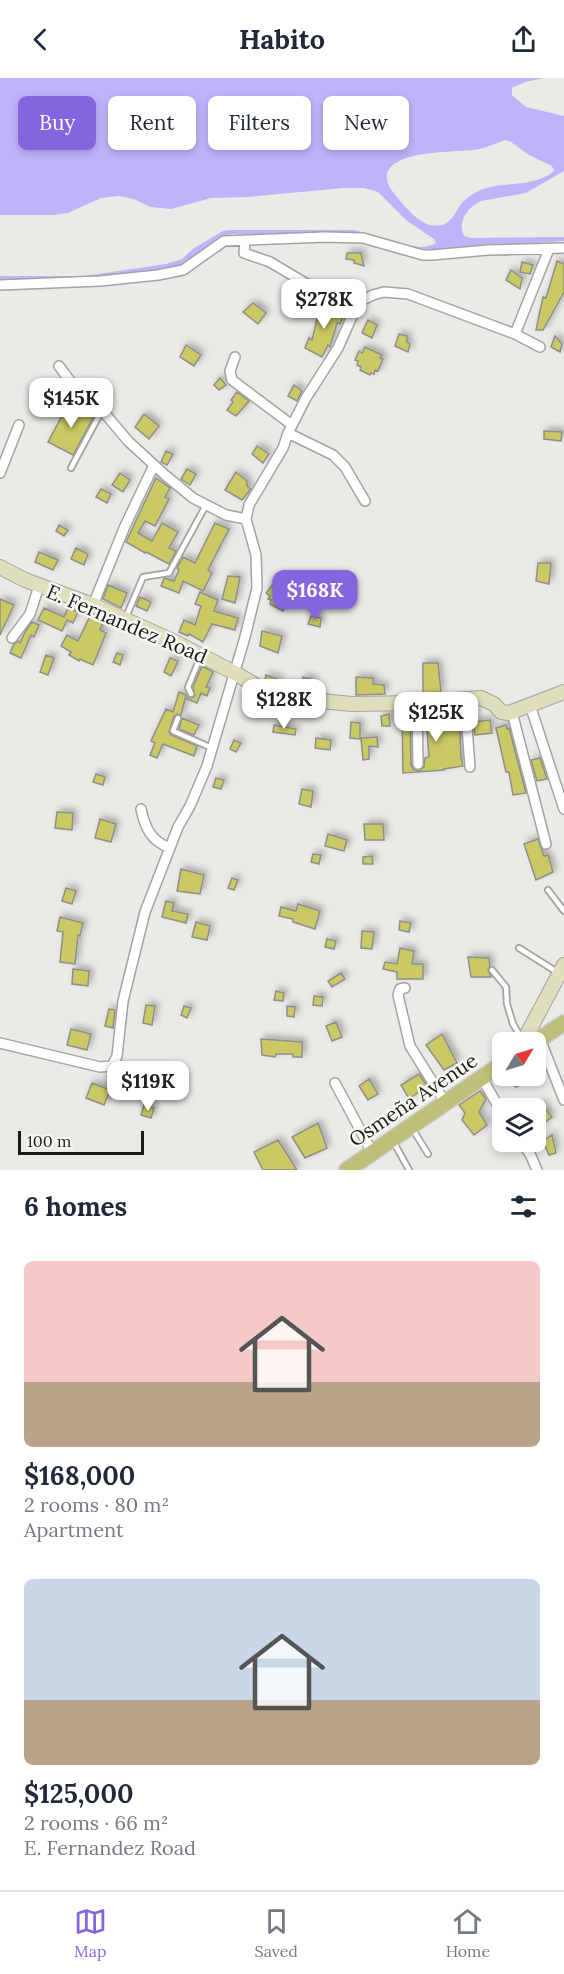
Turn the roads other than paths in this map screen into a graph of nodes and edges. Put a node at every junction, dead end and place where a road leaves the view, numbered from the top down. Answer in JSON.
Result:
{"nodes":[{"id":1,"x":245,"y":241,"type":"junction"},
{"id":2,"x":564,"y":248,"type":"edge"},
{"id":3,"x":549,"y":249,"type":"junction"},
{"id":4,"x":0,"y":285,"type":"edge"},
{"id":5,"x":354,"y":312,"type":"junction"},
{"id":6,"x":515,"y":334,"type":"junction"},
{"id":7,"x":540,"y":347,"type":"dead end"},
{"id":8,"x":235,"y":357,"type":"dead end"},
{"id":9,"x":59,"y":366,"type":"dead end"},
{"id":10,"x":102,"y":410,"type":"junction"},
{"id":11,"x":19,"y":425,"type":"dead end"},
{"id":12,"x":290,"y":429,"type":"junction"},
{"id":13,"x":154,"y":465,"type":"junction"},
{"id":14,"x":71,"y":468,"type":"dead end"},
{"id":15,"x":0,"y":473,"type":"edge"},
{"id":16,"x":365,"y":501,"type":"dead end"},
{"id":17,"x":206,"y":505,"type":"junction"},
{"id":18,"x":246,"y":519,"type":"junction"},
{"id":19,"x":0,"y":567,"type":"edge"},
{"id":20,"x":39,"y":586,"type":"junction"},
{"id":21,"x":93,"y":605,"type":"junction"},
{"id":22,"x":125,"y":619,"type":"junction"},
{"id":23,"x":12,"y":638,"type":"dead end"},
{"id":24,"x":201,"y":655,"type":"junction"},
{"id":25,"x":236,"y":673,"type":"junction"},
{"id":26,"x":564,"y":692,"type":"edge"},
{"id":27,"x":191,"y":694,"type":"dead end"},
{"id":28,"x":465,"y":700,"type":"junction"},
{"id":29,"x":417,"y":703,"type":"junction"},
{"id":30,"x":530,"y":705,"type":"junction"},
{"id":31,"x":512,"y":712,"type":"junction"},
{"id":32,"x":178,"y":718,"type":"dead end"},
{"id":33,"x":213,"y":748,"type":"junction"},
{"id":34,"x":418,"y":764,"type":"dead end"},
{"id":35,"x":470,"y":767,"type":"dead end"},
{"id":36,"x":564,"y":808,"type":"edge"},
{"id":37,"x":141,"y":809,"type":"dead end"},
{"id":38,"x":546,"y":844,"type":"dead end"},
{"id":39,"x":170,"y":848,"type":"junction"},
{"id":40,"x":548,"y":890,"type":"dead end"},
{"id":41,"x":564,"y":911,"type":"edge"},
{"id":42,"x":519,"y":948,"type":"dead end"},
{"id":43,"x":562,"y":969,"type":"edge"},
{"id":44,"x":492,"y":970,"type":"dead end"},
{"id":45,"x":405,"y":988,"type":"dead end"},
{"id":46,"x":564,"y":1023,"type":"edge"},
{"id":47,"x":521,"y":1032,"type":"edge"},
{"id":48,"x":534,"y":1032,"type":"edge"},
{"id":49,"x":546,"y":1033,"type":"edge"},
{"id":50,"x":0,"y":1043,"type":"edge"},
{"id":51,"x":546,"y":1069,"type":"edge"},
{"id":52,"x":492,"y":1071,"type":"edge"},
{"id":53,"x":482,"y":1078,"type":"junction"},
{"id":54,"x":335,"y":1083,"type":"dead end"},
{"id":55,"x":493,"y":1098,"type":"edge"},
{"id":56,"x":564,"y":1100,"type":"edge"},
{"id":57,"x":445,"y":1102,"type":"junction"},
{"id":58,"x":410,"y":1126,"type":"junction"},
{"id":59,"x":392,"y":1138,"type":"junction"},
{"id":60,"x":372,"y":1152,"type":"junction"},
{"id":61,"x":528,"y":1152,"type":"edge"},
{"id":62,"x":428,"y":1154,"type":"dead end"},
{"id":63,"x":346,"y":1170,"type":"edge"},
{"id":64,"x":409,"y":1170,"type":"edge"},
{"id":65,"x":537,"y":1170,"type":"edge"}],
"edges":[{"from":1,"to":3,"type":"street"},
{"from":1,"to":4,"type":"street"},
{"from":1,"to":5,"type":"street"},
{"from":2,"to":3,"type":"street"},
{"from":3,"to":6,"type":"street"},
{"from":5,"to":6,"type":"street"},
{"from":5,"to":12,"type":"street"},
{"from":6,"to":7,"type":"street"},
{"from":8,"to":12,"type":"street"},
{"from":9,"to":10,"type":"street"},
{"from":10,"to":13,"type":"street"},
{"from":10,"to":14,"type":"lane"},
{"from":11,"to":15,"type":"street"},
{"from":12,"to":16,"type":"street"},
{"from":12,"to":18,"type":"street"},
{"from":13,"to":17,"type":"street"},
{"from":13,"to":21,"type":"street"},
{"from":17,"to":18,"type":"street"},
{"from":17,"to":22,"type":"lane"},
{"from":18,"to":25,"type":"street"},
{"from":19,"to":20,"type":"street","name":"E. Fernandez Road"},
{"from":20,"to":21,"type":"street","name":"E. Fernandez Road"},
{"from":20,"to":23,"type":"street"},
{"from":21,"to":22,"type":"street","name":"E. Fernandez Road"},
{"from":22,"to":24,"type":"street","name":"E. Fernandez Road"},
{"from":24,"to":25,"type":"street","name":"E. Fernandez Road"},
{"from":24,"to":27,"type":"lane"},
{"from":25,"to":29,"type":"street","name":"E. Fernandez Road"},
{"from":25,"to":33,"type":"street"},
{"from":26,"to":30,"type":"street"},
{"from":28,"to":29,"type":"street","name":"E. Fernandez Road"},
{"from":28,"to":31,"type":"street","name":"E. Fernandez Road"},
{"from":28,"to":35,"type":"street"},
{"from":29,"to":34,"type":"street"},
{"from":30,"to":31,"type":"street"},
{"from":30,"to":36,"type":"street"},
{"from":31,"to":38,"type":"street"},
{"from":32,"to":33,"type":"lane"},
{"from":33,"to":39,"type":"street"},
{"from":37,"to":39,"type":"street"},
{"from":39,"to":50,"type":"street"},
{"from":40,"to":41,"type":"lane"},
{"from":42,"to":43,"type":"lane"},
{"from":43,"to":48,"type":"street"},
{"from":44,"to":47,"type":"lane"},
{"from":45,"to":57,"type":"street"},
{"from":46,"to":49,"type":"main road"},
{"from":51,"to":56,"type":"street"},
{"from":52,"to":53,"type":"main road","name":"Osmeña Avenue"},
{"from":53,"to":55,"type":"street"},
{"from":53,"to":57,"type":"main road","name":"Osmeña Avenue"},
{"from":54,"to":60,"type":"street"},
{"from":57,"to":58,"type":"main road","name":"Osmeña Avenue"},
{"from":58,"to":59,"type":"main road","name":"Osmeña Avenue"},
{"from":58,"to":62,"type":"lane"},
{"from":59,"to":60,"type":"main road","name":"Osmeña Avenue"},
{"from":59,"to":64,"type":"lane"},
{"from":60,"to":63,"type":"main road","name":"Osmeña Avenue"},
{"from":61,"to":65,"type":"street"}]}
